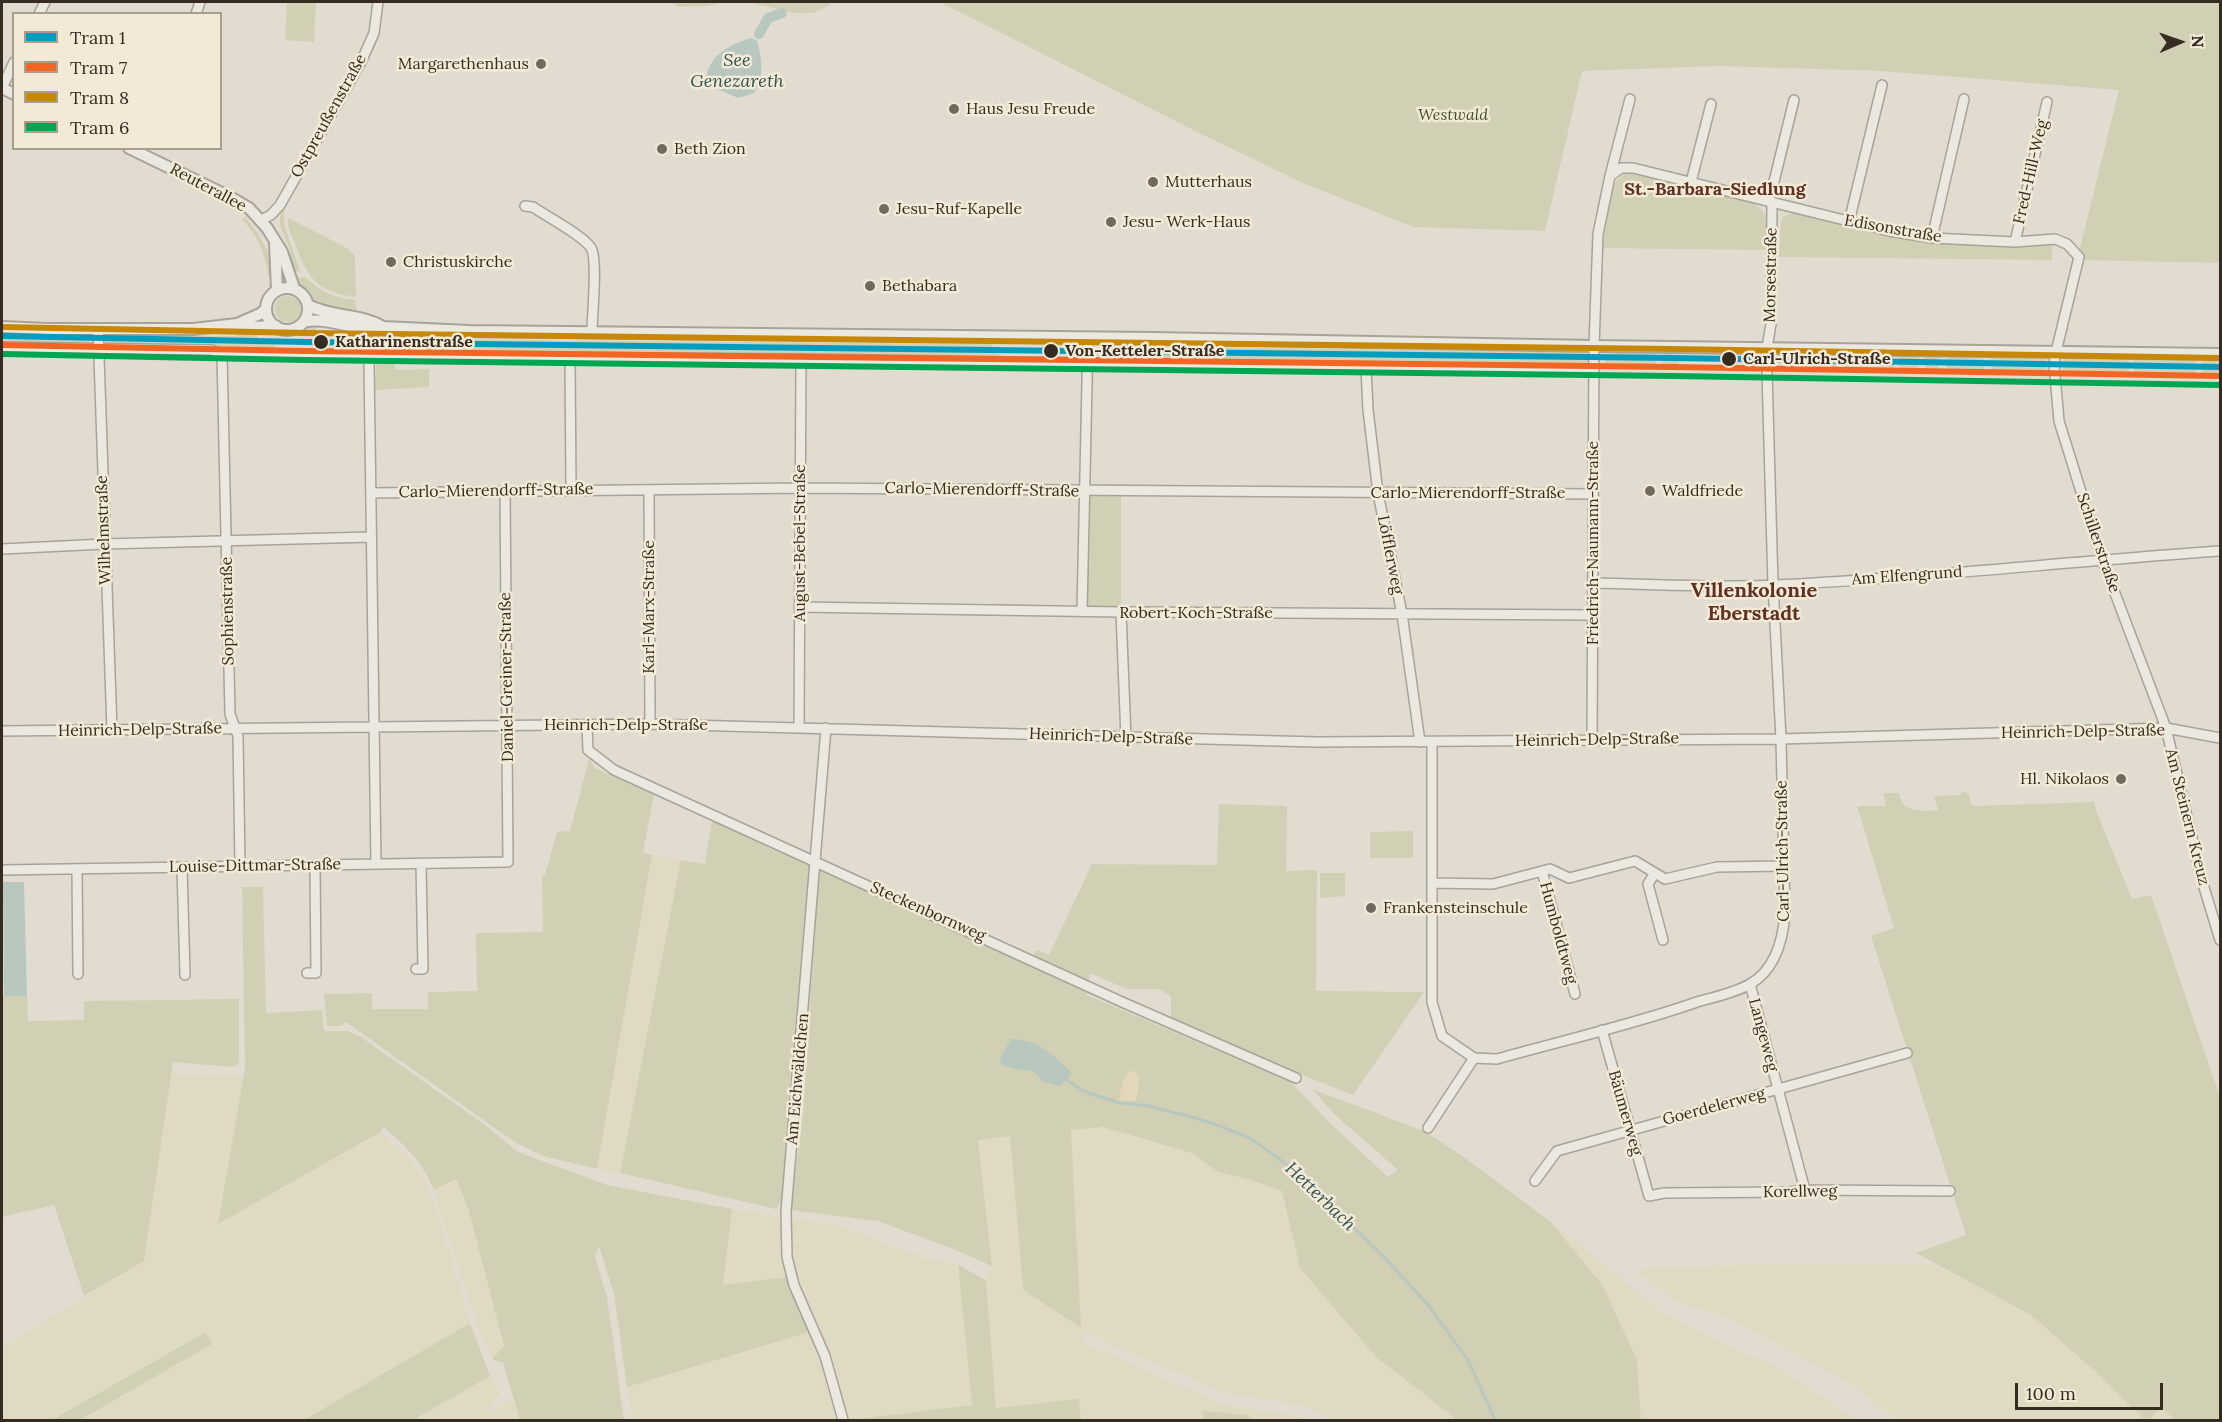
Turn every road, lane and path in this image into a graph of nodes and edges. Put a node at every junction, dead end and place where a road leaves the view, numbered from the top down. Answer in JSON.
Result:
{"nodes":[{"id":1,"x":378,"y":2,"type":"edge"},
{"id":2,"x":12,"y":66,"type":"edge"},
{"id":3,"x":1882,"y":85,"type":"dead end"},
{"id":4,"x":2,"y":88,"type":"edge"},
{"id":5,"x":1630,"y":99,"type":"dead end"},
{"id":6,"x":1964,"y":99,"type":"dead end"},
{"id":7,"x":1794,"y":100,"type":"dead end"},
{"id":8,"x":2047,"y":102,"type":"dead end"},
{"id":9,"x":1711,"y":104,"type":"dead end"},
{"id":10,"x":144,"y":152,"type":"edge"},
{"id":11,"x":1610,"y":176,"type":"junction"},
{"id":12,"x":1691,"y":182,"type":"junction"},
{"id":13,"x":1771,"y":202,"type":"junction"},
{"id":14,"x":525,"y":206,"type":"dead end"},
{"id":15,"x":261,"y":220,"type":"junction"},
{"id":16,"x":1849,"y":222,"type":"junction"},
{"id":17,"x":1932,"y":238,"type":"junction"},
{"id":18,"x":2015,"y":242,"type":"junction"},
{"id":19,"x":275,"y":243,"type":"junction"},
{"id":20,"x":294,"y":288,"type":"junction"},
{"id":21,"x":277,"y":290,"type":"junction"},
{"id":22,"x":308,"y":305,"type":"junction"},
{"id":23,"x":266,"y":309,"type":"junction"},
{"id":24,"x":304,"y":322,"type":"junction"},
{"id":25,"x":237,"y":324,"type":"junction"},
{"id":26,"x":276,"y":326,"type":"junction"},
{"id":27,"x":384,"y":327,"type":"junction"},
{"id":28,"x":4,"y":328,"type":"edge"},
{"id":29,"x":98,"y":329,"type":"junction"},
{"id":30,"x":592,"y":332,"type":"junction"},
{"id":31,"x":1088,"y":337,"type":"junction"},
{"id":32,"x":1594,"y":346,"type":"junction"},
{"id":33,"x":2,"y":347,"type":"edge"},
{"id":34,"x":1767,"y":348,"type":"junction"},
{"id":35,"x":98,"y":349,"type":"junction"},
{"id":36,"x":2056,"y":352,"type":"junction"},
{"id":37,"x":2220,"y":354,"type":"edge"},
{"id":38,"x":222,"y":355,"type":"junction"},
{"id":39,"x":370,"y":356,"type":"junction"},
{"id":40,"x":570,"y":359,"type":"junction"},
{"id":41,"x":801,"y":359,"type":"junction"},
{"id":42,"x":1088,"y":364,"type":"junction"},
{"id":43,"x":1366,"y":368,"type":"junction"},
{"id":44,"x":1593,"y":370,"type":"junction"},
{"id":45,"x":800,"y":488,"type":"junction"},
{"id":46,"x":571,"y":490,"type":"junction"},
{"id":47,"x":649,"y":490,"type":"junction"},
{"id":48,"x":1084,"y":491,"type":"junction"},
{"id":49,"x":505,"y":492,"type":"junction"},
{"id":50,"x":371,"y":493,"type":"junction"},
{"id":51,"x":1378,"y":493,"type":"junction"},
{"id":52,"x":1593,"y":494,"type":"junction"},
{"id":53,"x":371,"y":537,"type":"junction"},
{"id":54,"x":226,"y":541,"type":"junction"},
{"id":55,"x":104,"y":544,"type":"junction"},
{"id":56,"x":2,"y":549,"type":"edge"},
{"id":57,"x":2220,"y":551,"type":"edge"},
{"id":58,"x":2102,"y":559,"type":"junction"},
{"id":59,"x":1593,"y":583,"type":"junction"},
{"id":60,"x":1773,"y":585,"type":"junction"},
{"id":61,"x":800,"y":608,"type":"junction"},
{"id":62,"x":1082,"y":611,"type":"junction"},
{"id":63,"x":1121,"y":612,"type":"junction"},
{"id":64,"x":1402,"y":614,"type":"junction"},
{"id":65,"x":1593,"y":615,"type":"junction"},
{"id":66,"x":650,"y":724,"type":"junction"},
{"id":67,"x":587,"y":725,"type":"junction"},
{"id":68,"x":507,"y":726,"type":"junction"},
{"id":69,"x":374,"y":727,"type":"junction"},
{"id":70,"x":799,"y":727,"type":"junction"},
{"id":71,"x":826,"y":728,"type":"junction"},
{"id":72,"x":2166,"y":728,"type":"junction"},
{"id":73,"x":236,"y":729,"type":"junction"},
{"id":74,"x":112,"y":730,"type":"junction"},
{"id":75,"x":2,"y":731,"type":"edge"},
{"id":76,"x":1126,"y":738,"type":"junction"},
{"id":77,"x":2220,"y":738,"type":"edge"},
{"id":78,"x":1781,"y":739,"type":"junction"},
{"id":79,"x":1592,"y":740,"type":"junction"},
{"id":80,"x":1420,"y":741,"type":"junction"},
{"id":81,"x":1432,"y":742,"type":"junction"},
{"id":82,"x":508,"y":862,"type":"joint"},
{"id":83,"x":816,"y":862,"type":"junction"},
{"id":84,"x":376,"y":864,"type":"junction"},
{"id":85,"x":421,"y":864,"type":"junction"},
{"id":86,"x":315,"y":865,"type":"junction"},
{"id":87,"x":240,"y":866,"type":"junction"},
{"id":88,"x":1784,"y":866,"type":"junction"},
{"id":89,"x":182,"y":867,"type":"junction"},
{"id":90,"x":77,"y":869,"type":"junction"},
{"id":91,"x":2,"y":870,"type":"edge"},
{"id":92,"x":1542,"y":871,"type":"junction"},
{"id":93,"x":1655,"y":873,"type":"junction"},
{"id":94,"x":1433,"y":883,"type":"junction"},
{"id":95,"x":1663,"y":940,"type":"dead end"},
{"id":96,"x":2220,"y":940,"type":"edge"},
{"id":97,"x":416,"y":969,"type":"dead end"},
{"id":98,"x":308,"y":973,"type":"dead end"},
{"id":99,"x":78,"y":974,"type":"dead end"},
{"id":100,"x":185,"y":975,"type":"dead end"},
{"id":101,"x":1750,"y":984,"type":"junction"},
{"id":102,"x":1575,"y":994,"type":"dead end"},
{"id":103,"x":1602,"y":1030,"type":"junction"},
{"id":104,"x":1907,"y":1053,"type":"dead end"},
{"id":105,"x":1474,"y":1058,"type":"junction"},
{"id":106,"x":1296,"y":1077,"type":"dead end"},
{"id":107,"x":1778,"y":1090,"type":"junction"},
{"id":108,"x":1428,"y":1128,"type":"dead end"},
{"id":109,"x":1629,"y":1130,"type":"junction"},
{"id":110,"x":1535,"y":1180,"type":"dead end"},
{"id":111,"x":1805,"y":1190,"type":"junction"},
{"id":112,"x":1950,"y":1191,"type":"dead end"},
{"id":113,"x":1649,"y":1196,"type":"joint"},
{"id":114,"x":843,"y":1420,"type":"edge"}],
"edges":[{"from":1,"to":15,"type":"street","name":"Ostpreußenstraße"},
{"from":2,"to":4,"type":"street"},
{"from":3,"to":16,"type":"street"},
{"from":5,"to":11,"type":"street"},
{"from":6,"to":17,"type":"street"},
{"from":7,"to":13,"type":"street","name":"Morsestraße"},
{"from":8,"to":18,"type":"street","name":"Fred-Hill-Weg"},
{"from":9,"to":12,"type":"street"},
{"from":10,"to":15,"type":"street","name":"Reuterallee"},
{"from":11,"to":12,"type":"street","name":"Edisonstraße"},
{"from":11,"to":32,"type":"street"},
{"from":12,"to":13,"type":"street","name":"Edisonstraße"},
{"from":13,"to":16,"type":"street","name":"Edisonstraße"},
{"from":13,"to":34,"type":"street","name":"Morsestraße"},
{"from":14,"to":30,"type":"street"},
{"from":15,"to":19,"type":"street","name":"Reuterallee"},
{"from":16,"to":17,"type":"street","name":"Edisonstraße"},
{"from":17,"to":18,"type":"street","name":"Edisonstraße"},
{"from":18,"to":36,"type":"street","name":"Edisonstraße"},
{"from":19,"to":20,"type":"street","name":"Reuterallee"},
{"from":19,"to":21,"type":"street","name":"Reuterallee"},
{"from":20,"to":21,"type":"street"},
{"from":20,"to":22,"type":"street"},
{"from":21,"to":23,"type":"street"},
{"from":22,"to":24,"type":"street"},
{"from":22,"to":27,"type":"street"},
{"from":23,"to":25,"type":"street"},
{"from":23,"to":26,"type":"street"},
{"from":24,"to":26,"type":"street"},
{"from":24,"to":27,"type":"street"},
{"from":25,"to":26,"type":"street"},
{"from":25,"to":29,"type":"street"},
{"from":27,"to":30,"type":"street"},
{"from":27,"to":39,"type":"street"},
{"from":28,"to":29,"type":"street"},
{"from":29,"to":35,"type":"street","name":"Wilhelmstraße"},
{"from":30,"to":31,"type":"street"},
{"from":31,"to":32,"type":"street"},
{"from":31,"to":42,"type":"street"},
{"from":32,"to":34,"type":"street"},
{"from":32,"to":44,"type":"street","name":"Friedrich-Naumann-Straße"},
{"from":33,"to":35,"type":"street"},
{"from":34,"to":36,"type":"street"},
{"from":34,"to":60,"type":"street","name":"Carl-Ulrich-Straße"},
{"from":35,"to":38,"type":"street"},
{"from":35,"to":55,"type":"street","name":"Wilhelmstraße"},
{"from":36,"to":37,"type":"street"},
{"from":36,"to":58,"type":"street","name":"Schillerstraße"},
{"from":38,"to":39,"type":"street"},
{"from":38,"to":54,"type":"street","name":"Sophienstraße"},
{"from":39,"to":40,"type":"street"},
{"from":39,"to":50,"type":"street"},
{"from":40,"to":41,"type":"street"},
{"from":40,"to":46,"type":"street"},
{"from":41,"to":42,"type":"street"},
{"from":41,"to":45,"type":"street","name":"August-Bebel-Straße"},
{"from":42,"to":43,"type":"street"},
{"from":42,"to":48,"type":"street"},
{"from":43,"to":44,"type":"street"},
{"from":43,"to":51,"type":"street","name":"Löfflerweg"},
{"from":44,"to":52,"type":"street","name":"Friedrich-Naumann-Straße"},
{"from":45,"to":47,"type":"street","name":"Carlo-Mierendorff-Straße"},
{"from":45,"to":48,"type":"street","name":"Carlo-Mierendorff-Straße"},
{"from":45,"to":61,"type":"street","name":"August-Bebel-Straße"},
{"from":46,"to":47,"type":"street","name":"Carlo-Mierendorff-Straße"},
{"from":46,"to":49,"type":"street","name":"Carlo-Mierendorff-Straße"},
{"from":47,"to":66,"type":"street","name":"Karl-Marx-Straße"},
{"from":48,"to":51,"type":"street","name":"Carlo-Mierendorff-Straße"},
{"from":48,"to":62,"type":"street"},
{"from":49,"to":50,"type":"street","name":"Carlo-Mierendorff-Straße"},
{"from":49,"to":68,"type":"street","name":"Daniel-Greiner-Straße"},
{"from":50,"to":53,"type":"street"},
{"from":51,"to":52,"type":"street","name":"Carlo-Mierendorff-Straße"},
{"from":51,"to":64,"type":"street","name":"Löfflerweg"},
{"from":52,"to":59,"type":"street","name":"Friedrich-Naumann-Straße"},
{"from":53,"to":54,"type":"street"},
{"from":53,"to":69,"type":"street"},
{"from":54,"to":55,"type":"street"},
{"from":54,"to":73,"type":"street","name":"Sophienstraße"},
{"from":55,"to":56,"type":"street"},
{"from":55,"to":74,"type":"street","name":"Wilhelmstraße"},
{"from":57,"to":58,"type":"street","name":"Am Elfengrund"},
{"from":58,"to":60,"type":"street","name":"Am Elfengrund"},
{"from":58,"to":72,"type":"street","name":"Schillerstraße"},
{"from":59,"to":60,"type":"street","name":"Am Elfengrund"},
{"from":59,"to":65,"type":"street","name":"Friedrich-Naumann-Straße"},
{"from":60,"to":78,"type":"street","name":"Carl-Ulrich-Straße"},
{"from":61,"to":62,"type":"street","name":"Robert-Koch-Straße"},
{"from":61,"to":70,"type":"street","name":"August-Bebel-Straße"},
{"from":62,"to":63,"type":"street","name":"Robert-Koch-Straße"},
{"from":63,"to":64,"type":"street","name":"Robert-Koch-Straße"},
{"from":63,"to":76,"type":"street"},
{"from":64,"to":65,"type":"street","name":"Robert-Koch-Straße"},
{"from":64,"to":80,"type":"street","name":"Löfflerweg"},
{"from":65,"to":79,"type":"street","name":"Friedrich-Naumann-Straße"},
{"from":66,"to":67,"type":"street","name":"Heinrich-Delp-Straße"},
{"from":66,"to":70,"type":"street","name":"Heinrich-Delp-Straße"},
{"from":67,"to":68,"type":"street","name":"Heinrich-Delp-Straße"},
{"from":67,"to":83,"type":"street","name":"Steckenbornweg"},
{"from":68,"to":69,"type":"street","name":"Heinrich-Delp-Straße"},
{"from":68,"to":82,"type":"street","name":"Daniel-Greiner-Straße"},
{"from":69,"to":73,"type":"street","name":"Heinrich-Delp-Straße"},
{"from":69,"to":84,"type":"street"},
{"from":70,"to":71,"type":"street","name":"Heinrich-Delp-Straße"},
{"from":71,"to":76,"type":"street","name":"Heinrich-Delp-Straße"},
{"from":71,"to":83,"type":"street","name":"Am Eichwäldchen"},
{"from":72,"to":77,"type":"street","name":"Heinrich-Delp-Straße"},
{"from":72,"to":78,"type":"street","name":"Heinrich-Delp-Straße"},
{"from":72,"to":96,"type":"street","name":"Am Steinern Kreuz"},
{"from":73,"to":74,"type":"street","name":"Heinrich-Delp-Straße"},
{"from":73,"to":87,"type":"street","name":"Sophienstraße"},
{"from":74,"to":75,"type":"street","name":"Heinrich-Delp-Straße"},
{"from":76,"to":80,"type":"street","name":"Heinrich-Delp-Straße"},
{"from":78,"to":79,"type":"street","name":"Heinrich-Delp-Straße"},
{"from":78,"to":88,"type":"street","name":"Carl-Ulrich-Straße"},
{"from":79,"to":81,"type":"street","name":"Heinrich-Delp-Straße"},
{"from":80,"to":81,"type":"street","name":"Heinrich-Delp-Straße"},
{"from":81,"to":94,"type":"street"},
{"from":82,"to":85,"type":"street","name":"Louise-Dittmar-Straße"},
{"from":83,"to":106,"type":"street","name":"Steckenbornweg"},
{"from":83,"to":114,"type":"street","name":"Am Eichwäldchen"},
{"from":84,"to":85,"type":"street","name":"Louise-Dittmar-Straße"},
{"from":84,"to":86,"type":"street","name":"Louise-Dittmar-Straße"},
{"from":85,"to":97,"type":"street"},
{"from":86,"to":87,"type":"street","name":"Louise-Dittmar-Straße"},
{"from":86,"to":98,"type":"street"},
{"from":87,"to":89,"type":"street","name":"Louise-Dittmar-Straße"},
{"from":88,"to":93,"type":"street","name":"Humboldtweg"},
{"from":88,"to":101,"type":"street","name":"Carl-Ulrich-Straße"},
{"from":89,"to":90,"type":"street","name":"Louise-Dittmar-Straße"},
{"from":89,"to":100,"type":"street"},
{"from":90,"to":91,"type":"street","name":"Louise-Dittmar-Straße"},
{"from":90,"to":99,"type":"street"},
{"from":92,"to":93,"type":"street","name":"Humboldtweg"},
{"from":92,"to":94,"type":"street","name":"Humboldtweg"},
{"from":92,"to":102,"type":"street","name":"Humboldtweg"},
{"from":93,"to":95,"type":"street"},
{"from":94,"to":105,"type":"street"},
{"from":101,"to":103,"type":"street","name":"Carl-Ulrich-Straße"},
{"from":101,"to":107,"type":"street","name":"Langeweg"},
{"from":103,"to":105,"type":"street","name":"Carl-Ulrich-Straße"},
{"from":103,"to":109,"type":"street","name":"Bäumerweg"},
{"from":104,"to":107,"type":"street","name":"Goerdelerweg"},
{"from":105,"to":108,"type":"street"},
{"from":107,"to":109,"type":"street","name":"Goerdelerweg"},
{"from":107,"to":111,"type":"street","name":"Langeweg"},
{"from":109,"to":110,"type":"street","name":"Goerdelerweg"},
{"from":109,"to":113,"type":"street","name":"Bäumerweg"},
{"from":111,"to":112,"type":"street","name":"Korellweg"},
{"from":111,"to":113,"type":"street","name":"Korellweg"}]}
